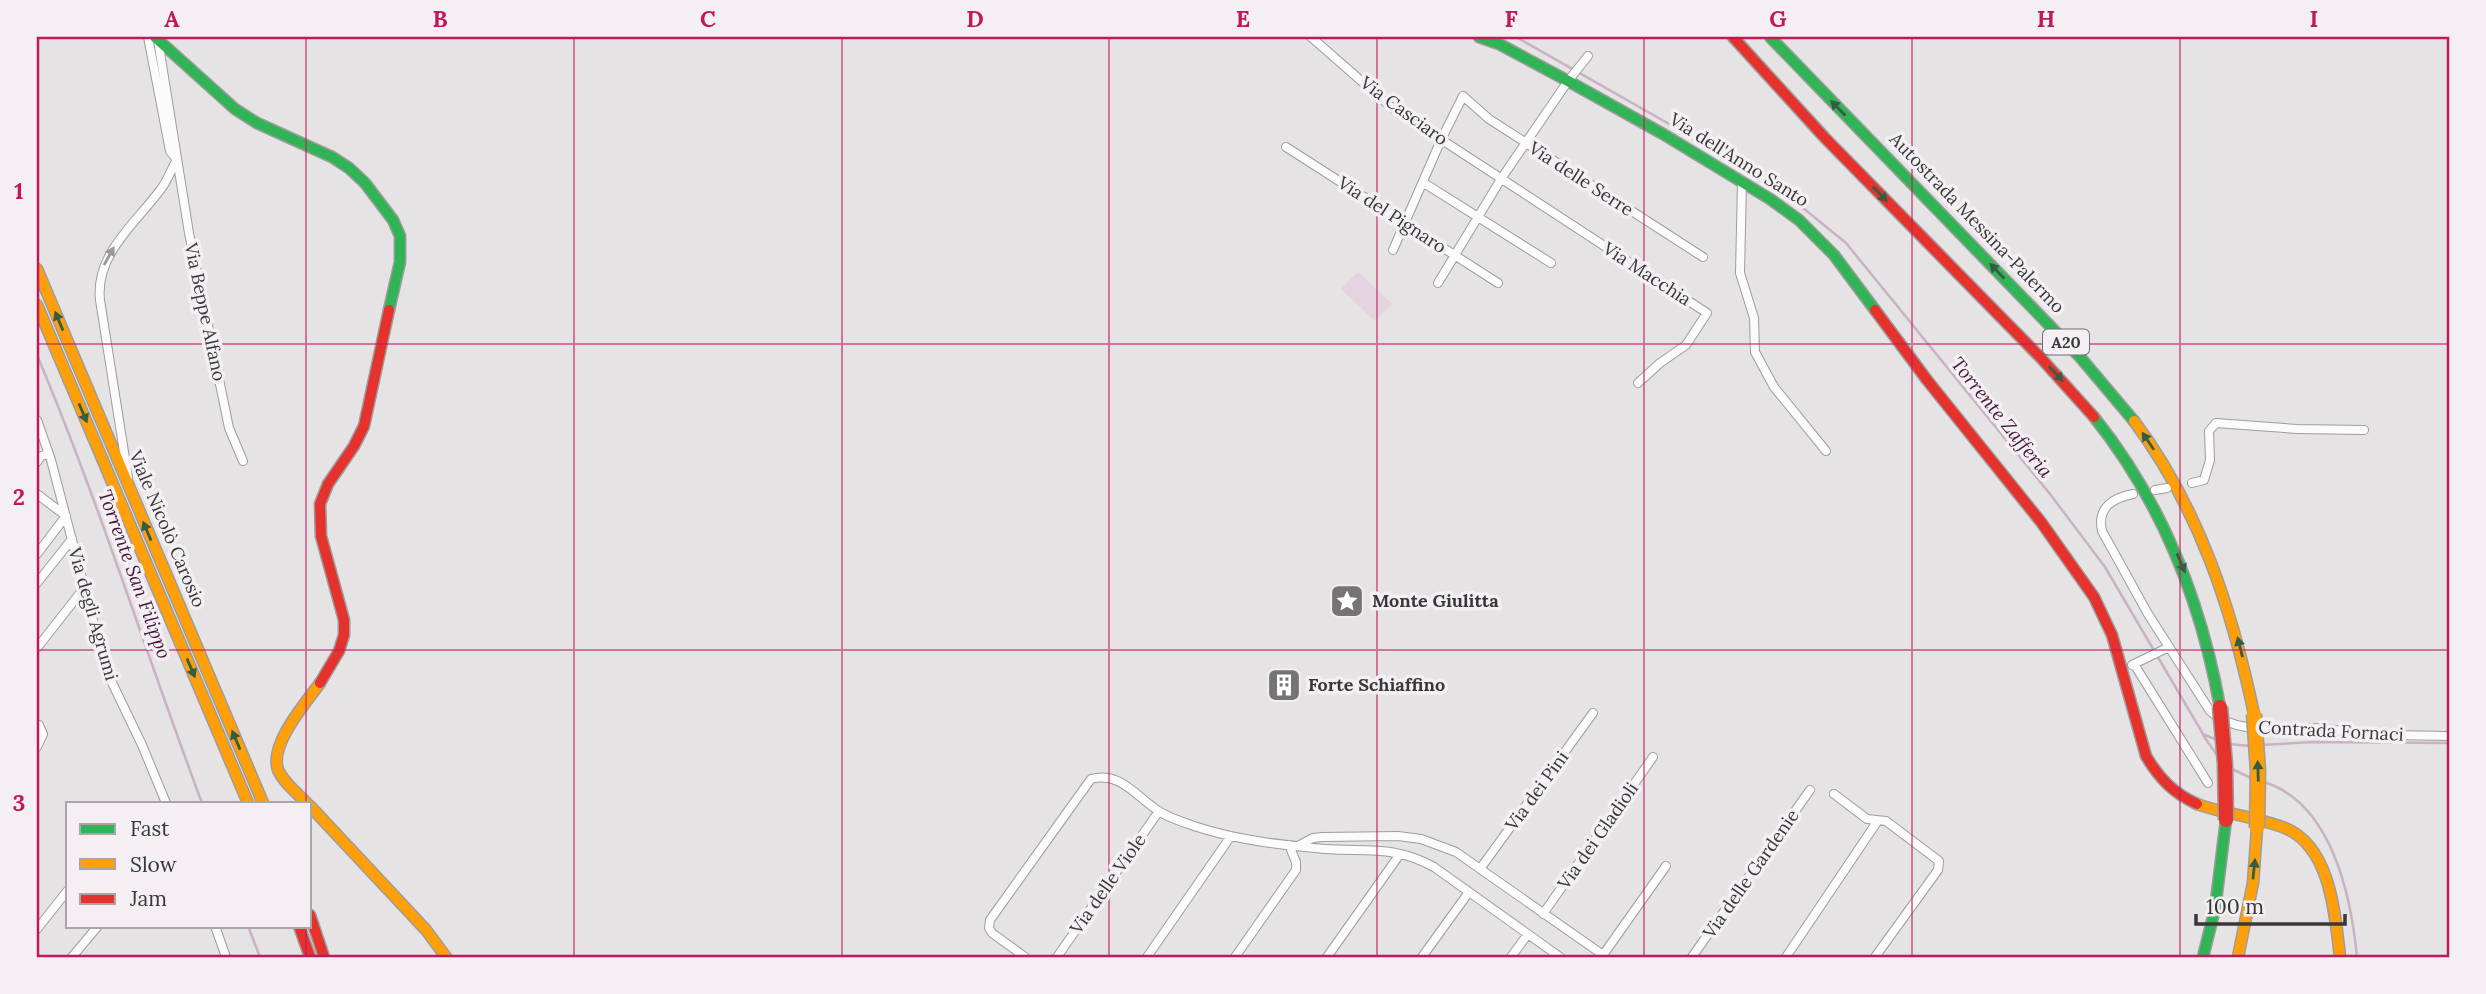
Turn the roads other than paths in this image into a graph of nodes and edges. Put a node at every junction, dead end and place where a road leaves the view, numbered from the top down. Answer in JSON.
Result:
{"nodes":[{"id":1,"x":1311,"y":37,"type":"edge"},
{"id":2,"x":1479,"y":37,"type":"edge"},
{"id":3,"x":1733,"y":37,"type":"edge"},
{"id":4,"x":1770,"y":37,"type":"edge"},
{"id":5,"x":154,"y":38,"type":"edge"},
{"id":6,"x":1584,"y":60,"type":"dead end"},
{"id":7,"x":1569,"y":79,"type":"junction"},
{"id":8,"x":1441,"y":140,"type":"junction"},
{"id":9,"x":1526,"y":144,"type":"junction"},
{"id":10,"x":1286,"y":147,"type":"dead end"},
{"id":11,"x":177,"y":160,"type":"junction"},
{"id":12,"x":1501,"y":180,"type":"junction"},
{"id":13,"x":1742,"y":182,"type":"junction"},
{"id":14,"x":1424,"y":183,"type":"junction"},
{"id":15,"x":1478,"y":217,"type":"junction"},
{"id":16,"x":1405,"y":224,"type":"junction"},
{"id":17,"x":1393,"y":250,"type":"dead end"},
{"id":18,"x":1454,"y":256,"type":"junction"},
{"id":19,"x":1703,"y":257,"type":"dead end"},
{"id":20,"x":1551,"y":263,"type":"dead end"},
{"id":21,"x":37,"y":269,"type":"edge"},
{"id":22,"x":1438,"y":283,"type":"dead end"},
{"id":23,"x":1497,"y":283,"type":"dead end"},
{"id":24,"x":37,"y":305,"type":"edge"},
{"id":25,"x":1638,"y":383,"type":"dead end"},
{"id":26,"x":37,"y":420,"type":"edge"},
{"id":27,"x":2364,"y":430,"type":"dead end"},
{"id":28,"x":1826,"y":451,"type":"dead end"},
{"id":29,"x":48,"y":454,"type":"junction"},
{"id":30,"x":243,"y":461,"type":"dead end"},
{"id":31,"x":37,"y":462,"type":"edge"},
{"id":32,"x":2192,"y":483,"type":"dead end"},
{"id":33,"x":2167,"y":488,"type":"dead end"},
{"id":34,"x":2155,"y":490,"type":"dead end"},
{"id":35,"x":130,"y":491,"type":"junction"},
{"id":36,"x":37,"y":494,"type":"edge"},
{"id":37,"x":2133,"y":494,"type":"dead end"},
{"id":38,"x":66,"y":516,"type":"junction"},
{"id":39,"x":72,"y":539,"type":"junction"},
{"id":40,"x":37,"y":554,"type":"edge"},
{"id":41,"x":37,"y":583,"type":"edge"},
{"id":42,"x":84,"y":588,"type":"junction"},
{"id":43,"x":2166,"y":648,"type":"junction"},
{"id":44,"x":37,"y":649,"type":"edge"},
{"id":45,"x":2131,"y":665,"type":"junction"},
{"id":46,"x":1593,"y":713,"type":"dead end"},
{"id":47,"x":38,"y":725,"type":"edge"},
{"id":48,"x":2449,"y":736,"type":"edge"},
{"id":49,"x":37,"y":747,"type":"edge"},
{"id":50,"x":1653,"y":757,"type":"dead end"},
{"id":51,"x":2208,"y":783,"type":"dead end"},
{"id":52,"x":1810,"y":790,"type":"dead end"},
{"id":53,"x":1834,"y":794,"type":"dead end"},
{"id":54,"x":166,"y":802,"type":"edge"},
{"id":55,"x":248,"y":802,"type":"edge"},
{"id":56,"x":263,"y":802,"type":"edge"},
{"id":57,"x":306,"y":802,"type":"edge"},
{"id":58,"x":312,"y":809,"type":"edge"},
{"id":59,"x":1159,"y":811,"type":"junction"},
{"id":60,"x":1877,"y":822,"type":"junction"},
{"id":61,"x":1231,"y":836,"type":"junction"},
{"id":62,"x":1293,"y":846,"type":"junction"},
{"id":63,"x":1400,"y":854,"type":"junction"},
{"id":64,"x":1666,"y":866,"type":"dead end"},
{"id":65,"x":1480,"y":869,"type":"junction"},
{"id":66,"x":1469,"y":892,"type":"junction"},
{"id":67,"x":66,"y":893,"type":"edge"},
{"id":68,"x":1543,"y":914,"type":"junction"},
{"id":69,"x":312,"y":921,"type":"edge"},
{"id":70,"x":96,"y":928,"type":"edge"},
{"id":71,"x":216,"y":928,"type":"edge"},
{"id":72,"x":300,"y":928,"type":"edge"},
{"id":73,"x":37,"y":929,"type":"edge"},
{"id":74,"x":1528,"y":934,"type":"junction"},
{"id":75,"x":1604,"y":956,"type":"edge"},
{"id":76,"x":72,"y":957,"type":"edge"},
{"id":77,"x":226,"y":957,"type":"edge"},
{"id":78,"x":310,"y":957,"type":"edge"},
{"id":79,"x":324,"y":957,"type":"edge"},
{"id":80,"x":446,"y":957,"type":"edge"},
{"id":81,"x":1024,"y":957,"type":"edge"},
{"id":82,"x":1057,"y":957,"type":"edge"},
{"id":83,"x":1147,"y":957,"type":"edge"},
{"id":84,"x":1236,"y":957,"type":"edge"},
{"id":85,"x":1327,"y":957,"type":"edge"},
{"id":86,"x":1422,"y":957,"type":"edge"},
{"id":87,"x":1511,"y":957,"type":"edge"},
{"id":88,"x":1560,"y":957,"type":"edge"},
{"id":89,"x":1692,"y":957,"type":"edge"},
{"id":90,"x":1786,"y":957,"type":"edge"},
{"id":91,"x":1875,"y":957,"type":"edge"},
{"id":92,"x":2203,"y":957,"type":"edge"},
{"id":93,"x":2238,"y":957,"type":"edge"},
{"id":94,"x":2340,"y":957,"type":"edge"}],
"edges":[{"from":1,"to":8,"type":"street","name":"Via Casciaro"},
{"from":2,"to":7,"type":"main road","name":"Via dell'Anno Santo"},
{"from":3,"to":92,"type":"main road","number":"A20","one_way":true,"bridge":true},
{"from":93,"to":4,"type":"main road","name":"Autostrada Messina-Palermo","number":"A20","one_way":true,"bridge":true},
{"from":5,"to":11,"type":"street","name":"Via Beppe Alfano"},
{"from":5,"to":57,"type":"main road"},
{"from":6,"to":7,"type":"street"},
{"from":7,"to":9,"type":"street"},
{"from":7,"to":13,"type":"main road","name":"Via dell'Anno Santo"},
{"from":8,"to":9,"type":"street","name":"Via delle Serre"},
{"from":8,"to":12,"type":"street","name":"Via Casciaro"},
{"from":8,"to":14,"type":"street"},
{"from":9,"to":12,"type":"street"},
{"from":9,"to":19,"type":"street","name":"Via delle Serre"},
{"from":10,"to":16,"type":"street","name":"Via del Pignaro"},
{"from":11,"to":30,"type":"street","name":"Via Beppe Alfano"},
{"from":35,"to":11,"type":"street","one_way":true},
{"from":12,"to":15,"type":"street"},
{"from":12,"to":25,"type":"street","name":"Via Macchia"},
{"from":13,"to":28,"type":"street"},
{"from":13,"to":45,"type":"main road","name":"Via dell'Anno Santo"},
{"from":14,"to":15,"type":"street"},
{"from":14,"to":16,"type":"street"},
{"from":15,"to":18,"type":"street"},
{"from":15,"to":20,"type":"street"},
{"from":16,"to":17,"type":"street"},
{"from":16,"to":18,"type":"street","name":"Via del Pignaro"},
{"from":18,"to":22,"type":"street"},
{"from":18,"to":23,"type":"street","name":"Via del Pignaro"},
{"from":35,"to":21,"type":"main road","name":"Viale Nicolò Carosio","one_way":true},
{"from":24,"to":55,"type":"main road","name":"Viale Nicolò Carosio","one_way":true},
{"from":26,"to":29,"type":"street","name":"Via degli Agrumi"},
{"from":27,"to":32,"type":"street"},
{"from":29,"to":31,"type":"street"},
{"from":29,"to":38,"type":"street","name":"Via degli Agrumi"},
{"from":33,"to":34,"type":"street"},
{"from":56,"to":35,"type":"main road","name":"Viale Nicolò Carosio","one_way":true},
{"from":36,"to":38,"type":"street"},
{"from":37,"to":43,"type":"street","name":"Contrada Fornaci"},
{"from":38,"to":39,"type":"street","name":"Via degli Agrumi"},
{"from":38,"to":40,"type":"street"},
{"from":39,"to":41,"type":"street"},
{"from":39,"to":42,"type":"street","name":"Via degli Agrumi"},
{"from":42,"to":44,"type":"street"},
{"from":42,"to":54,"type":"street","name":"Via degli Agrumi"},
{"from":43,"to":45,"type":"street"},
{"from":43,"to":48,"type":"street","name":"Contrada Fornaci"},
{"from":45,"to":51,"type":"street"},
{"from":45,"to":94,"type":"main road","name":"Via dell'Anno Santo"},
{"from":46,"to":65,"type":"street","name":"Via dei Pini"},
{"from":47,"to":49,"type":"street"},
{"from":50,"to":68,"type":"street","name":"Via dei Gladioli"},
{"from":52,"to":89,"type":"street","name":"Via delle Gardenie"},
{"from":53,"to":60,"type":"street"},
{"from":58,"to":80,"type":"main road"},
{"from":59,"to":61,"type":"street"},
{"from":59,"to":81,"type":"street"},
{"from":59,"to":82,"type":"street","name":"Via delle Viole"},
{"from":60,"to":90,"type":"street"},
{"from":60,"to":91,"type":"street"},
{"from":61,"to":62,"type":"street"},
{"from":61,"to":83,"type":"street"},
{"from":62,"to":63,"type":"street"},
{"from":62,"to":65,"type":"street"},
{"from":62,"to":84,"type":"street"},
{"from":63,"to":66,"type":"street"},
{"from":63,"to":85,"type":"street"},
{"from":64,"to":75,"type":"street"},
{"from":65,"to":68,"type":"street"},
{"from":66,"to":74,"type":"street"},
{"from":66,"to":86,"type":"street"},
{"from":67,"to":73,"type":"street"},
{"from":68,"to":75,"type":"street"},
{"from":69,"to":79,"type":"main road"},
{"from":70,"to":76,"type":"street"},
{"from":71,"to":77,"type":"street"},
{"from":72,"to":78,"type":"main road"},
{"from":74,"to":87,"type":"street"},
{"from":74,"to":88,"type":"street"}]}
